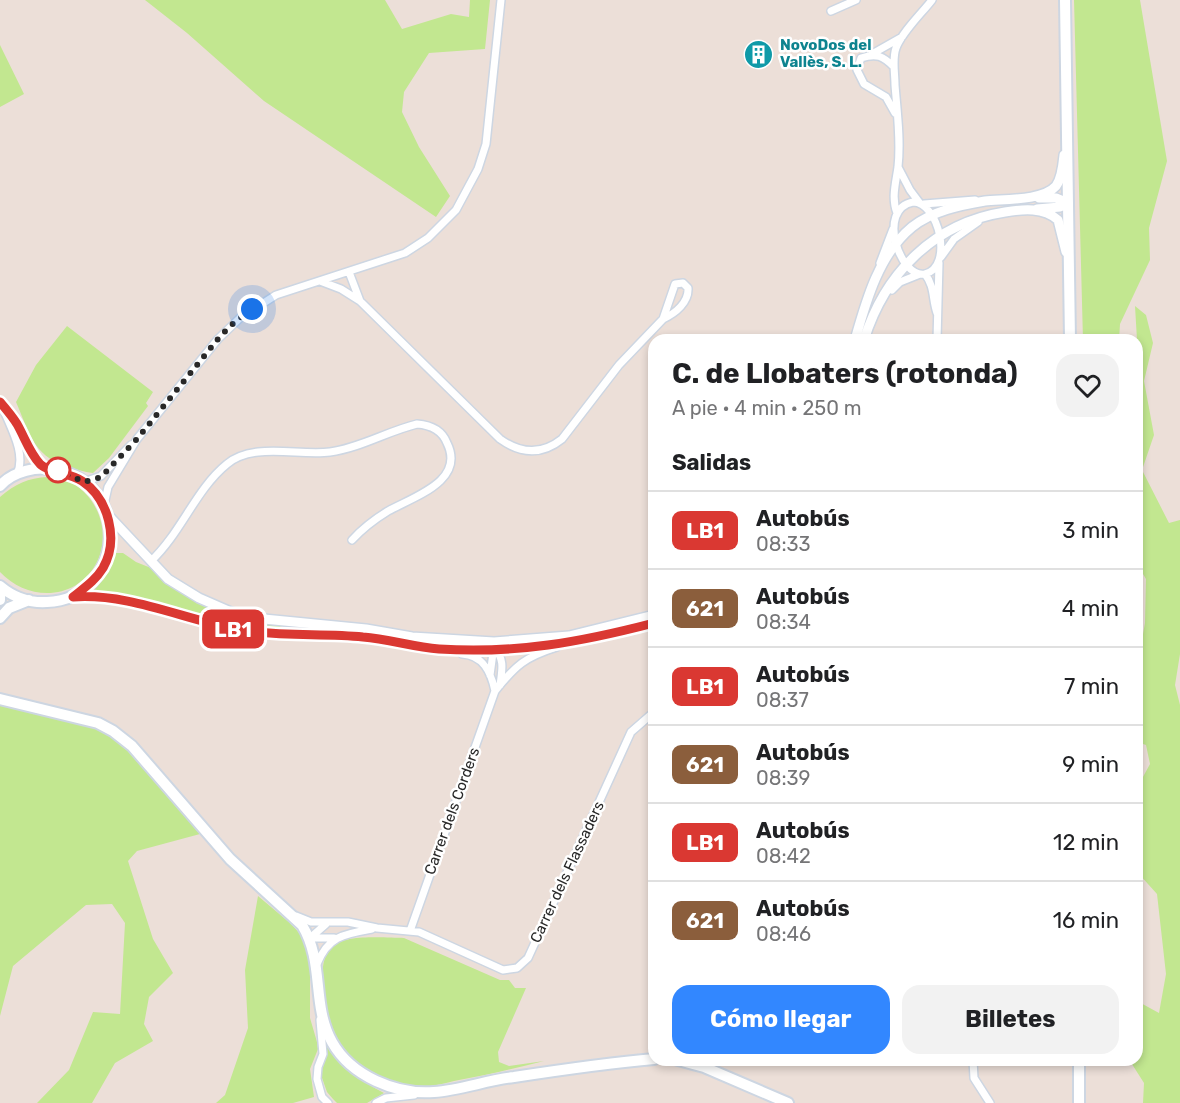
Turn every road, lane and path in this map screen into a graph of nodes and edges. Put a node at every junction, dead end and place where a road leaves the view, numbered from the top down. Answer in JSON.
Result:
{"nodes":[{"id":1,"x":501,"y":0,"type":"edge"},
{"id":2,"x":856,"y":0,"type":"edge"},
{"id":3,"x":932,"y":0,"type":"edge"},
{"id":4,"x":1065,"y":0,"type":"edge"},
{"id":5,"x":831,"y":11,"type":"dead end"},
{"id":6,"x":902,"y":37,"type":"junction"},
{"id":7,"x":872,"y":54,"type":"junction"},
{"id":8,"x":894,"y":67,"type":"junction"},
{"id":9,"x":898,"y":120,"type":"junction"},
{"id":10,"x":1067,"y":135,"type":"junction"},
{"id":11,"x":898,"y":167,"type":"junction"},
{"id":12,"x":1029,"y":198,"type":"junction"},
{"id":13,"x":984,"y":202,"type":"junction"},
{"id":14,"x":921,"y":203,"type":"junction"},
{"id":15,"x":1068,"y":203,"type":"junction"},
{"id":16,"x":1029,"y":209,"type":"junction"},
{"id":17,"x":897,"y":213,"type":"junction"},
{"id":18,"x":989,"y":214,"type":"junction"},
{"id":19,"x":932,"y":215,"type":"junction"},
{"id":20,"x":893,"y":229,"type":"junction"},
{"id":21,"x":939,"y":237,"type":"junction"},
{"id":22,"x":896,"y":244,"type":"junction"},
{"id":23,"x":940,"y":260,"type":"junction"},
{"id":24,"x":907,"y":265,"type":"junction"},
{"id":25,"x":1069,"y":269,"type":"junction"},
{"id":26,"x":880,"y":270,"type":"junction"},
{"id":27,"x":349,"y":272,"type":"junction"},
{"id":28,"x":922,"y":274,"type":"junction"},
{"id":29,"x":320,"y":281,"type":"junction"},
{"id":30,"x":881,"y":297,"type":"junction"},
{"id":31,"x":360,"y":301,"type":"junction"},
{"id":32,"x":937,"y":313,"type":"junction"},
{"id":33,"x":663,"y":319,"type":"junction"},
{"id":34,"x":649,"y":334,"type":"edge"},
{"id":35,"x":857,"y":334,"type":"edge"},
{"id":36,"x":866,"y":334,"type":"edge"},
{"id":37,"x":938,"y":334,"type":"edge"},
{"id":38,"x":1070,"y":334,"type":"edge"},
{"id":39,"x":648,"y":335,"type":"edge"},
{"id":40,"x":0,"y":402,"type":"edge"},
{"id":41,"x":137,"y":439,"type":"junction"},
{"id":42,"x":46,"y":469,"type":"junction"},
{"id":43,"x":17,"y":474,"type":"junction"},
{"id":44,"x":84,"y":482,"type":"junction"},
{"id":45,"x":1,"y":483,"type":"edge"},
{"id":46,"x":105,"y":510,"type":"junction"},
{"id":47,"x":352,"y":540,"type":"dead end"},
{"id":48,"x":151,"y":561,"type":"junction"},
{"id":49,"x":0,"y":588,"type":"edge"},
{"id":50,"x":73,"y":597,"type":"junction"},
{"id":51,"x":0,"y":600,"type":"edge"},
{"id":52,"x":29,"y":600,"type":"junction"},
{"id":53,"x":0,"y":618,"type":"edge"},
{"id":54,"x":648,"y":620,"type":"edge"},
{"id":55,"x":648,"y":621,"type":"edge"},
{"id":56,"x":365,"y":633,"type":"junction"},
{"id":57,"x":423,"y":638,"type":"junction"},
{"id":58,"x":552,"y":638,"type":"junction"},
{"id":59,"x":568,"y":644,"type":"junction"},
{"id":60,"x":440,"y":649,"type":"junction"},
{"id":61,"x":497,"y":650,"type":"junction"},
{"id":62,"x":490,"y":675,"type":"junction"},
{"id":63,"x":498,"y":688,"type":"junction"},
{"id":64,"x":0,"y":699,"type":"edge"},
{"id":65,"x":648,"y":715,"type":"edge"},
{"id":66,"x":293,"y":915,"type":"junction"},
{"id":67,"x":327,"y":923,"type":"junction"},
{"id":68,"x":377,"y":928,"type":"junction"},
{"id":69,"x":410,"y":931,"type":"junction"},
{"id":70,"x":337,"y":937,"type":"junction"},
{"id":71,"x":310,"y":938,"type":"junction"},
{"id":72,"x":317,"y":964,"type":"junction"},
{"id":73,"x":320,"y":1009,"type":"junction"},
{"id":74,"x":648,"y":1060,"type":"edge"},
{"id":75,"x":700,"y":1066,"type":"edge"},
{"id":76,"x":973,"y":1066,"type":"edge"},
{"id":77,"x":1079,"y":1066,"type":"edge"},
{"id":78,"x":431,"y":1092,"type":"junction"},
{"id":79,"x":328,"y":1103,"type":"edge"},
{"id":80,"x":376,"y":1103,"type":"edge"},
{"id":81,"x":788,"y":1103,"type":"edge"},
{"id":82,"x":990,"y":1103,"type":"edge"},
{"id":83,"x":1079,"y":1103,"type":"edge"}],
"edges":[{"from":1,"to":27,"type":"street"},
{"from":2,"to":5,"type":"street"},
{"from":3,"to":6,"type":"street"},
{"from":4,"to":10,"type":"main road"},
{"from":6,"to":7,"type":"street"},
{"from":6,"to":8,"type":"street"},
{"from":7,"to":8,"type":"street"},
{"from":7,"to":9,"type":"street"},
{"from":8,"to":9,"type":"street"},
{"from":9,"to":11,"type":"street"},
{"from":10,"to":12,"type":"street"},
{"from":10,"to":15,"type":"main road"},
{"from":11,"to":14,"type":"street"},
{"from":11,"to":17,"type":"street"},
{"from":12,"to":13,"type":"street"},
{"from":12,"to":15,"type":"street"},
{"from":13,"to":14,"type":"street"},
{"from":13,"to":19,"type":"street"},
{"from":14,"to":17,"type":"street"},
{"from":14,"to":19,"type":"street"},
{"from":15,"to":16,"type":"street"},
{"from":15,"to":25,"type":"main road"},
{"from":16,"to":18,"type":"street"},
{"from":16,"to":25,"type":"street"},
{"from":17,"to":20,"type":"street"},
{"from":18,"to":21,"type":"street"},
{"from":18,"to":23,"type":"street"},
{"from":19,"to":21,"type":"street"},
{"from":19,"to":22,"type":"street"},
{"from":20,"to":22,"type":"street"},
{"from":20,"to":26,"type":"street"},
{"from":21,"to":23,"type":"street"},
{"from":21,"to":24,"type":"street"},
{"from":22,"to":24,"type":"street"},
{"from":22,"to":26,"type":"street"},
{"from":23,"to":28,"type":"street"},
{"from":23,"to":32,"type":"street"},
{"from":24,"to":28,"type":"street"},
{"from":24,"to":30,"type":"street"},
{"from":25,"to":38,"type":"main road"},
{"from":26,"to":35,"type":"street"},
{"from":27,"to":29,"type":"street"},
{"from":27,"to":31,"type":"street"},
{"from":28,"to":30,"type":"street"},
{"from":28,"to":32,"type":"street"},
{"from":29,"to":31,"type":"street"},
{"from":29,"to":41,"type":"street"},
{"from":30,"to":36,"type":"street"},
{"from":31,"to":39,"type":"street"},
{"from":32,"to":37,"type":"street"},
{"from":33,"to":33,"type":"street"},
{"from":33,"to":34,"type":"street"},
{"from":40,"to":42,"type":"street"},
{"from":40,"to":43,"type":"street"},
{"from":41,"to":44,"type":"street"},
{"from":41,"to":46,"type":"street"},
{"from":42,"to":43,"type":"main road"},
{"from":42,"to":44,"type":"main road"},
{"from":43,"to":45,"type":"main road"},
{"from":44,"to":46,"type":"main road"},
{"from":46,"to":48,"type":"street"},
{"from":46,"to":50,"type":"main road"},
{"from":47,"to":48,"type":"street"},
{"from":48,"to":56,"type":"street"},
{"from":49,"to":51,"type":"main road"},
{"from":49,"to":52,"type":"main road"},
{"from":50,"to":52,"type":"main road"},
{"from":50,"to":56,"type":"street"},
{"from":52,"to":53,"type":"main road"},
{"from":54,"to":58,"type":"street"},
{"from":55,"to":59,"type":"street"},
{"from":56,"to":57,"type":"street"},
{"from":56,"to":60,"type":"street"},
{"from":57,"to":58,"type":"street"},
{"from":57,"to":61,"type":"street"},
{"from":58,"to":61,"type":"street"},
{"from":59,"to":61,"type":"street"},
{"from":59,"to":63,"type":"street","name":"Carrer dels Corders"},
{"from":60,"to":61,"type":"street"},
{"from":60,"to":62,"type":"street"},
{"from":61,"to":62,"type":"street"},
{"from":61,"to":63,"type":"street","name":"Carrer dels Corders"},
{"from":62,"to":63,"type":"street"},
{"from":63,"to":69,"type":"street","name":"Carrer dels Corders"},
{"from":64,"to":66,"type":"main road"},
{"from":65,"to":69,"type":"street","name":"Carrer dels Flassaders"},
{"from":66,"to":67,"type":"street","name":"Carrer dels Flassaders"},
{"from":66,"to":71,"type":"main road"},
{"from":67,"to":68,"type":"street","name":"Carrer dels Flassaders"},
{"from":67,"to":71,"type":"street"},
{"from":68,"to":69,"type":"street","name":"Carrer dels Flassaders"},
{"from":68,"to":70,"type":"street","name":"Carrer dels Flassaders"},
{"from":70,"to":71,"type":"street","name":"Carrer dels Flassaders"},
{"from":70,"to":72,"type":"street"},
{"from":71,"to":72,"type":"main road"},
{"from":72,"to":73,"type":"main road"},
{"from":73,"to":78,"type":"main road"},
{"from":73,"to":79,"type":"street"},
{"from":74,"to":78,"type":"main road"},
{"from":75,"to":81,"type":"main road"},
{"from":76,"to":82,"type":"street"},
{"from":77,"to":83,"type":"main road"},
{"from":78,"to":80,"type":"street"}]}
